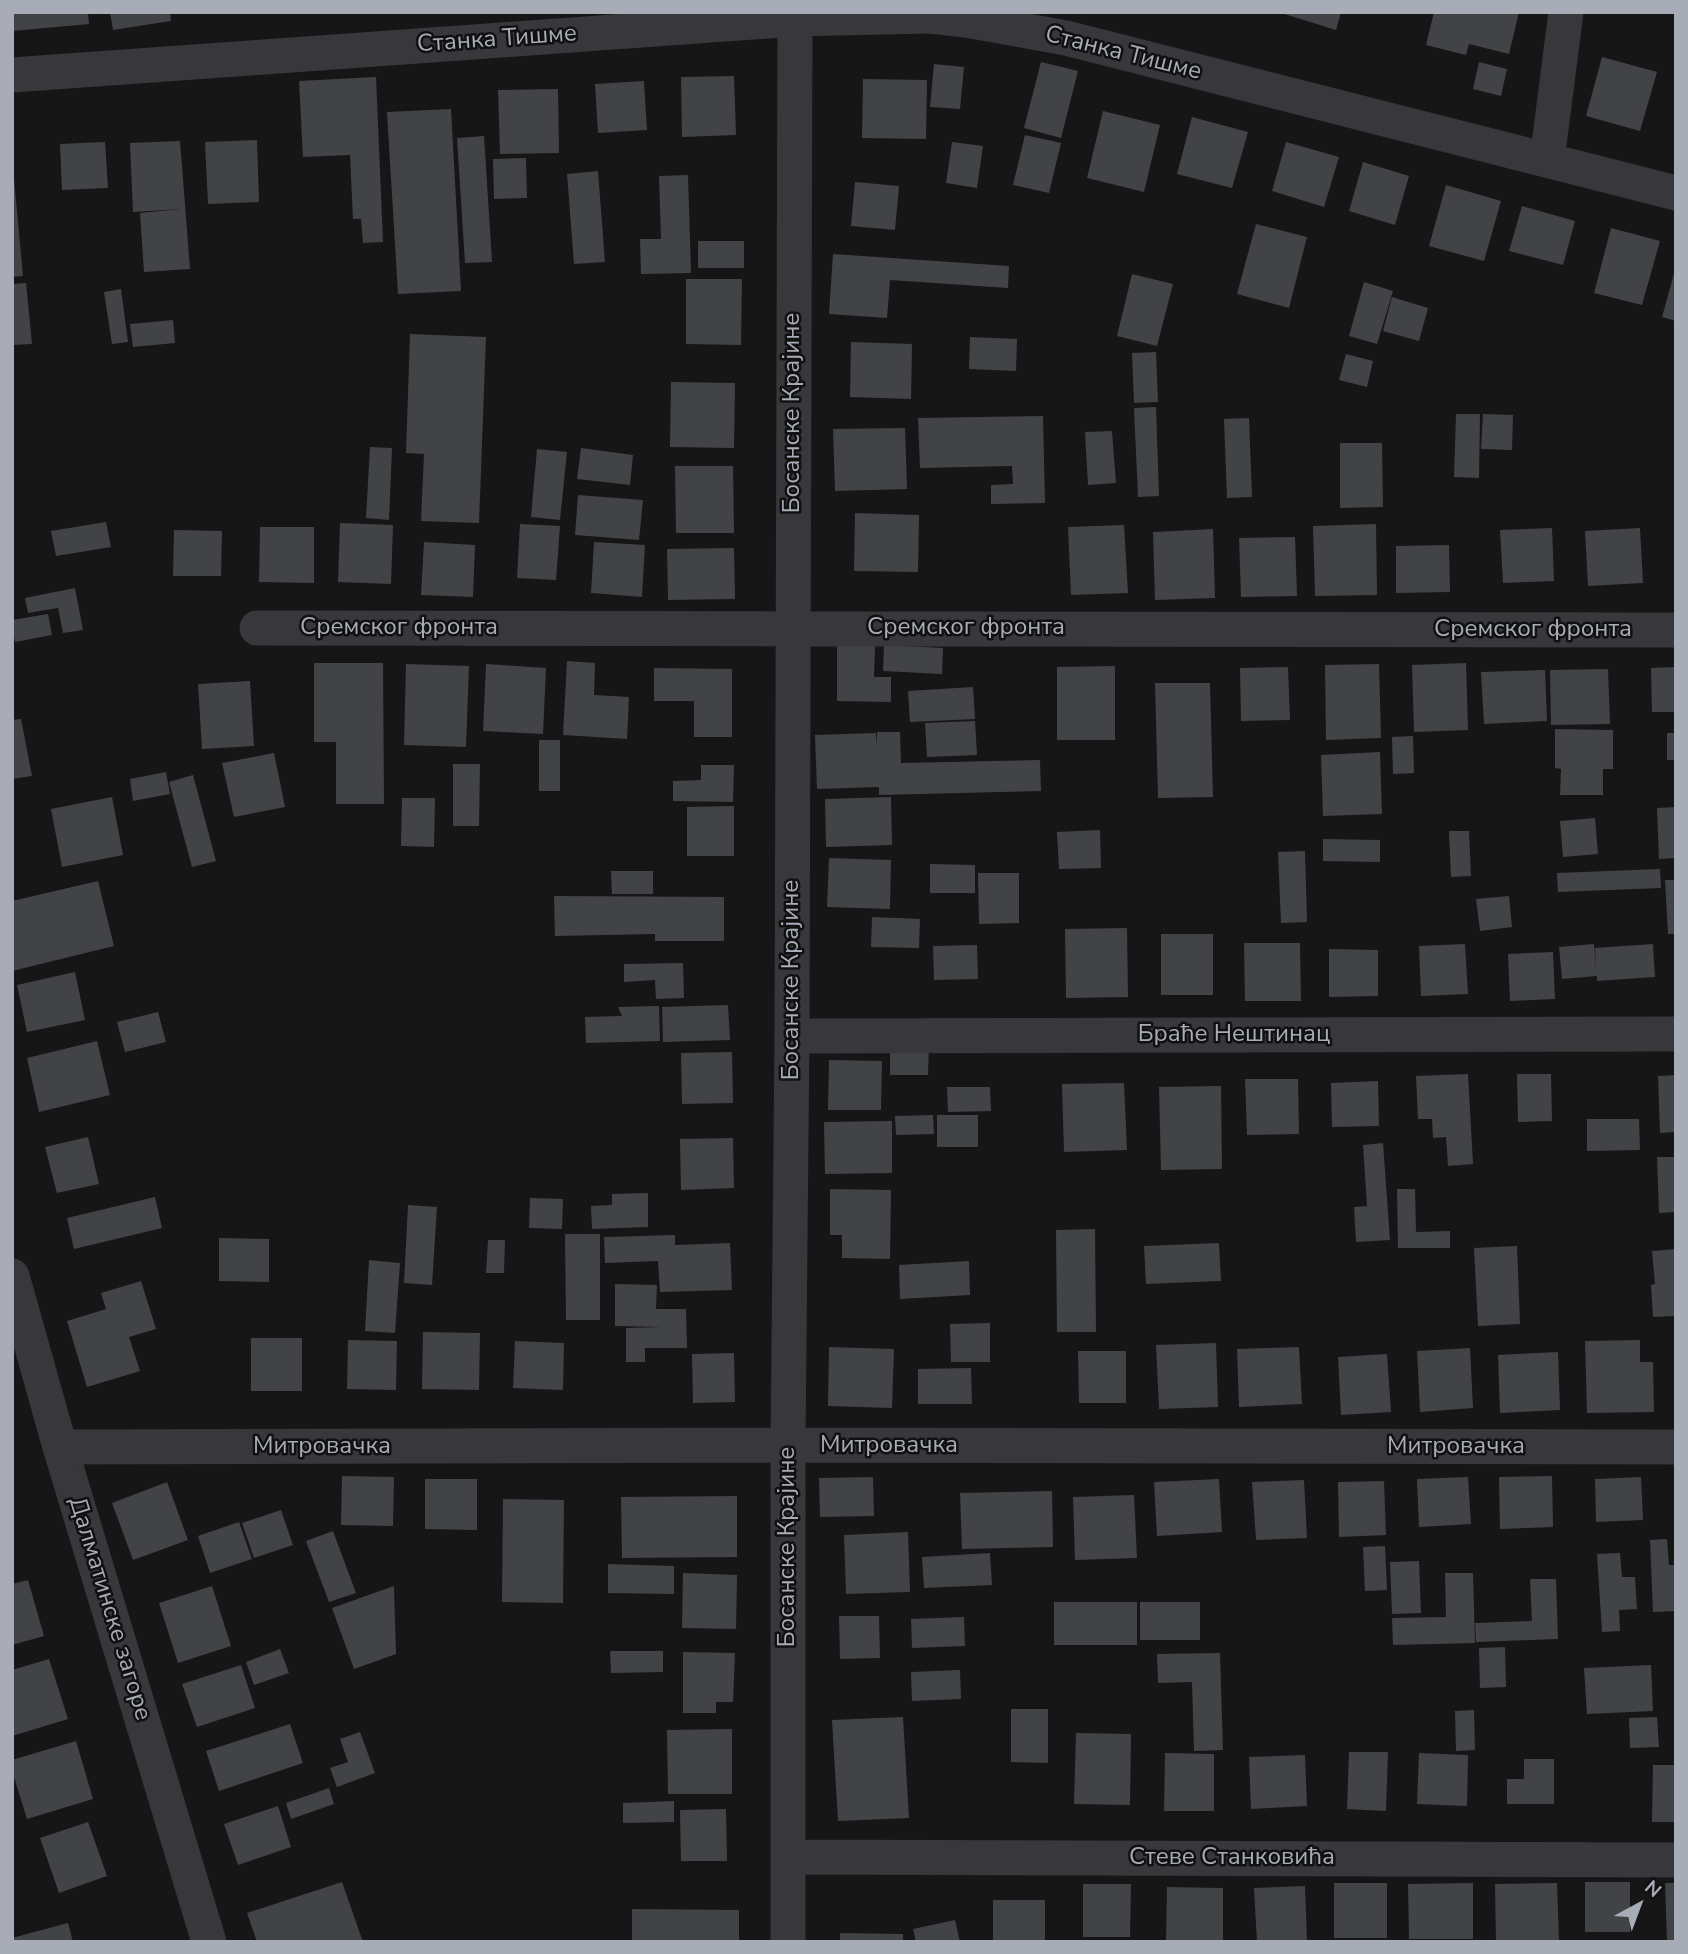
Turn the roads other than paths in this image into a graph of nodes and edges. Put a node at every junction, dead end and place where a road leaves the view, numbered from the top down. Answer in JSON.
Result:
{"nodes":[{"id":1,"x":1566,"y":12,"type":"edge"},
{"id":2,"x":994,"y":18,"type":"edge"},
{"id":3,"x":795,"y":19,"type":"junction"},
{"id":4,"x":12,"y":75,"type":"edge"},
{"id":5,"x":1547,"y":160,"type":"junction"},
{"id":6,"x":1676,"y":193,"type":"edge"},
{"id":7,"x":257,"y":628,"type":"dead end"},
{"id":8,"x":792,"y":628,"type":"junction"},
{"id":9,"x":1676,"y":630,"type":"edge"},
{"id":10,"x":1676,"y":1034,"type":"edge"},
{"id":11,"x":792,"y":1036,"type":"junction"},
{"id":12,"x":14,"y":1288,"type":"edge"},
{"id":13,"x":788,"y":1445,"type":"junction"},
{"id":14,"x":60,"y":1447,"type":"junction"},
{"id":15,"x":1676,"y":1447,"type":"edge"},
{"id":16,"x":788,"y":1857,"type":"junction"},
{"id":17,"x":1676,"y":1860,"type":"edge"},
{"id":18,"x":209,"y":1942,"type":"edge"},
{"id":19,"x":788,"y":1942,"type":"edge"}],
"edges":[{"from":1,"to":5,"type":"street"},
{"from":2,"to":3,"type":"street","name":"Станка Тишме"},
{"from":2,"to":5,"type":"street","name":"Станка Тишме"},
{"from":3,"to":4,"type":"street","name":"Станка Тишме"},
{"from":3,"to":8,"type":"street","name":"Босанске Крајине"},
{"from":5,"to":6,"type":"street","name":"Станка Тишме"},
{"from":7,"to":8,"type":"street","name":"Сремског фронта"},
{"from":8,"to":9,"type":"street","name":"Сремског фронта"},
{"from":8,"to":11,"type":"street","name":"Босанске Крајине"},
{"from":10,"to":11,"type":"street","name":"Браће Нештинац"},
{"from":11,"to":13,"type":"street","name":"Босанске Крајине"},
{"from":12,"to":14,"type":"street","name":"Далматинске загоре"},
{"from":13,"to":14,"type":"street","name":"Митровачка"},
{"from":13,"to":15,"type":"street","name":"Митровачка"},
{"from":13,"to":16,"type":"street","name":"Босанске Крајине"},
{"from":14,"to":18,"type":"street","name":"Далматинске загоре"},
{"from":16,"to":17,"type":"street","name":"Стеве Станковића"},
{"from":16,"to":19,"type":"street","name":"Босанске Крајине"}]}
